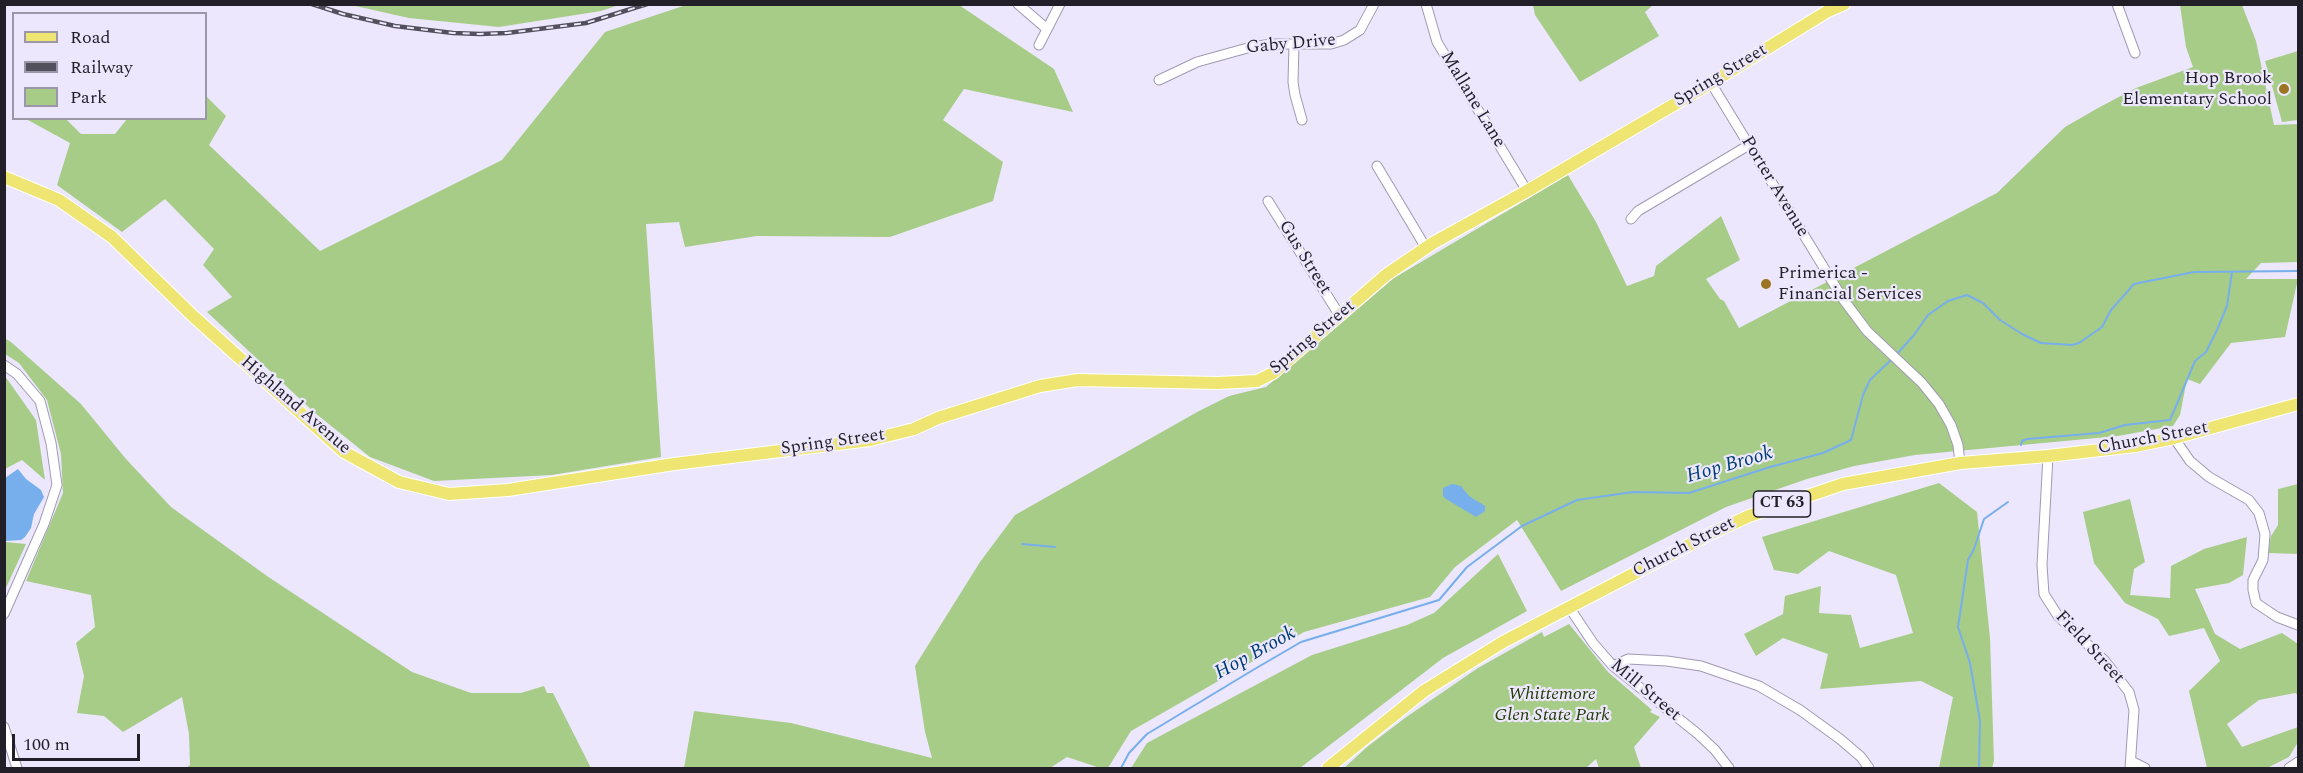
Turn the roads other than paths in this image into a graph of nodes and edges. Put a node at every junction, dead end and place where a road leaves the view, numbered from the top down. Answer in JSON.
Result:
{"nodes":[{"id":1,"x":1018,"y":4,"type":"edge"},
{"id":2,"x":1060,"y":4,"type":"edge"},
{"id":3,"x":1374,"y":4,"type":"edge"},
{"id":4,"x":1426,"y":4,"type":"edge"},
{"id":5,"x":1844,"y":4,"type":"edge"},
{"id":6,"x":2117,"y":4,"type":"edge"},
{"id":7,"x":1826,"y":8,"type":"edge"},
{"id":8,"x":1047,"y":29,"type":"junction"},
{"id":9,"x":1294,"y":44,"type":"junction"},
{"id":10,"x":1039,"y":45,"type":"dead end"},
{"id":11,"x":2135,"y":53,"type":"dead end"},
{"id":12,"x":1159,"y":80,"type":"dead end"},
{"id":13,"x":1711,"y":83,"type":"junction"},
{"id":14,"x":1302,"y":120,"type":"dead end"},
{"id":15,"x":1749,"y":146,"type":"junction"},
{"id":16,"x":1377,"y":166,"type":"dead end"},
{"id":17,"x":4,"y":177,"type":"edge"},
{"id":18,"x":1527,"y":191,"type":"junction"},
{"id":19,"x":1268,"y":201,"type":"dead end"},
{"id":20,"x":1631,"y":219,"type":"dead end"},
{"id":21,"x":1426,"y":248,"type":"junction"},
{"id":22,"x":1340,"y":316,"type":"junction"},
{"id":23,"x":4,"y":365,"type":"edge"},
{"id":24,"x":2298,"y":404,"type":"edge"},
{"id":25,"x":2174,"y":438,"type":"junction"},
{"id":26,"x":2048,"y":456,"type":"junction"},
{"id":27,"x":1960,"y":463,"type":"junction"},
{"id":28,"x":674,"y":464,"type":"joint"},
{"id":29,"x":1569,"y":607,"type":"junction"},
{"id":30,"x":4,"y":614,"type":"edge"},
{"id":31,"x":2298,"y":625,"type":"edge"},
{"id":32,"x":1613,"y":666,"type":"junction"},
{"id":33,"x":4,"y":727,"type":"edge"},
{"id":34,"x":2298,"y":762,"type":"edge"},
{"id":35,"x":2131,"y":765,"type":"edge"},
{"id":36,"x":17,"y":768,"type":"edge"},
{"id":37,"x":1328,"y":768,"type":"edge"},
{"id":38,"x":1729,"y":768,"type":"edge"},
{"id":39,"x":1869,"y":768,"type":"edge"},
{"id":40,"x":2145,"y":768,"type":"edge"},
{"id":41,"x":2289,"y":768,"type":"edge"}],
"edges":[{"from":1,"to":8,"type":"street"},
{"from":2,"to":8,"type":"street"},
{"from":3,"to":9,"type":"street","name":"Gaby Drive"},
{"from":4,"to":18,"type":"street","name":"Mallane Lane"},
{"from":5,"to":7,"type":"main road","name":"Spring Street"},
{"from":6,"to":11,"type":"street"},
{"from":7,"to":13,"type":"main road","name":"Spring Street"},
{"from":8,"to":10,"type":"street"},
{"from":9,"to":12,"type":"street","name":"Gaby Drive"},
{"from":9,"to":14,"type":"street"},
{"from":13,"to":15,"type":"street","name":"Porter Avenue"},
{"from":13,"to":18,"type":"main road","name":"Spring Street"},
{"from":15,"to":20,"type":"street"},
{"from":15,"to":27,"type":"street","name":"Porter Avenue"},
{"from":16,"to":21,"type":"street"},
{"from":17,"to":28,"type":"main road","name":"Highland Avenue"},
{"from":18,"to":21,"type":"main road","name":"Spring Street"},
{"from":19,"to":22,"type":"street","name":"Gus Street"},
{"from":21,"to":22,"type":"main road","name":"Spring Street"},
{"from":22,"to":28,"type":"main road","name":"Spring Street"},
{"from":23,"to":30,"type":"street"},
{"from":24,"to":25,"type":"main road","name":"Church Street","number":"CT 63"},
{"from":25,"to":26,"type":"main road","name":"Church Street","number":"CT 63"},
{"from":25,"to":31,"type":"street"},
{"from":26,"to":27,"type":"main road","name":"Church Street","number":"CT 63"},
{"from":26,"to":35,"type":"street","name":"Field Street"},
{"from":27,"to":29,"type":"main road","name":"Church Street","number":"CT 63"},
{"from":29,"to":32,"type":"street","name":"Mill Street"},
{"from":29,"to":37,"type":"main road","name":"Church Street","number":"CT 63"},
{"from":32,"to":38,"type":"street","name":"Mill Street"},
{"from":32,"to":39,"type":"street"},
{"from":33,"to":36,"type":"street"},
{"from":34,"to":41,"type":"street"},
{"from":35,"to":40,"type":"street"}]}
